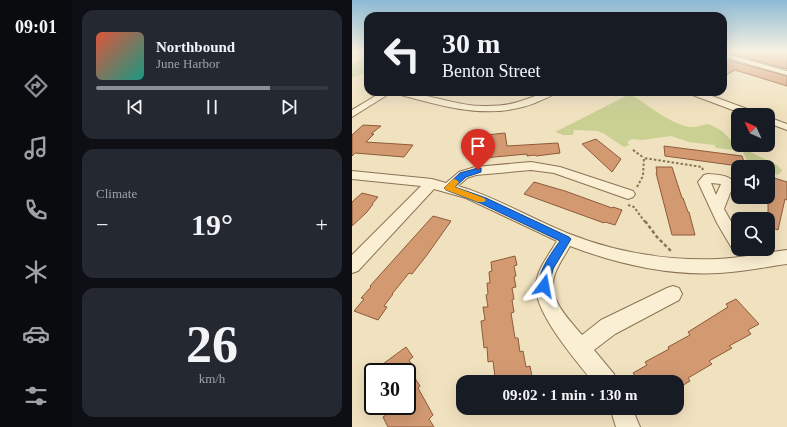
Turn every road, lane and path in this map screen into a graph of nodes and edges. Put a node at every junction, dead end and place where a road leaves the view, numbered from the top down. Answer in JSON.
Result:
{"nodes":[{"id":1,"x":381,"y":96,"type":"edge"},
{"id":2,"x":417,"y":96,"type":"edge"},
{"id":3,"x":541,"y":96,"type":"edge"},
{"id":4,"x":704,"y":96,"type":"edge"},
{"id":5,"x":736,"y":108,"type":"edge"},
{"id":6,"x":352,"y":114,"type":"edge"},
{"id":7,"x":775,"y":123,"type":"edge"},
{"id":8,"x":787,"y":127,"type":"edge"},
{"id":9,"x":633,"y":150,"type":"dead end"},
{"id":10,"x":644,"y":158,"type":"junction"},
{"id":11,"x":352,"y":175,"type":"edge"},
{"id":12,"x":643,"y":176,"type":"dead end"},
{"id":13,"x":705,"y":180,"type":"junction"},
{"id":14,"x":432,"y":184,"type":"junction"},
{"id":15,"x":449,"y":188,"type":"junction"},
{"id":16,"x":628,"y":194,"type":"joint"},
{"id":17,"x":717,"y":209,"type":"junction"},
{"id":18,"x":731,"y":236,"type":"edge"},
{"id":19,"x":566,"y":239,"type":"junction"},
{"id":20,"x":667,"y":247,"type":"dead end"},
{"id":21,"x":745,"y":256,"type":"edge"},
{"id":22,"x":787,"y":257,"type":"edge"},
{"id":23,"x":750,"y":262,"type":"junction"},
{"id":24,"x":352,"y":266,"type":"edge"},
{"id":25,"x":673,"y":294,"type":"dead end"},
{"id":26,"x":580,"y":348,"type":"junction"},
{"id":27,"x":601,"y":375,"type":"edge"},
{"id":28,"x":624,"y":415,"type":"edge"},
{"id":29,"x":628,"y":427,"type":"edge"}],
"edges":[{"from":1,"to":6,"type":"street"},
{"from":2,"to":3,"type":"street"},
{"from":4,"to":5,"type":"street"},
{"from":7,"to":8,"type":"street"},
{"from":9,"to":10,"type":"path"},
{"from":10,"to":12,"type":"path"},
{"from":10,"to":13,"type":"path"},
{"from":11,"to":14,"type":"street"},
{"from":13,"to":17,"type":"street"},
{"from":13,"to":17,"type":"street"},
{"from":14,"to":15,"type":"street"},
{"from":14,"to":24,"type":"street"},
{"from":15,"to":16,"type":"street"},
{"from":15,"to":19,"type":"street"},
{"from":16,"to":20,"type":"path"},
{"from":17,"to":18,"type":"street"},
{"from":19,"to":23,"type":"street"},
{"from":19,"to":26,"type":"street"},
{"from":21,"to":23,"type":"street"},
{"from":22,"to":23,"type":"street"},
{"from":25,"to":26,"type":"street"},
{"from":26,"to":27,"type":"street"},
{"from":28,"to":29,"type":"street"}]}
